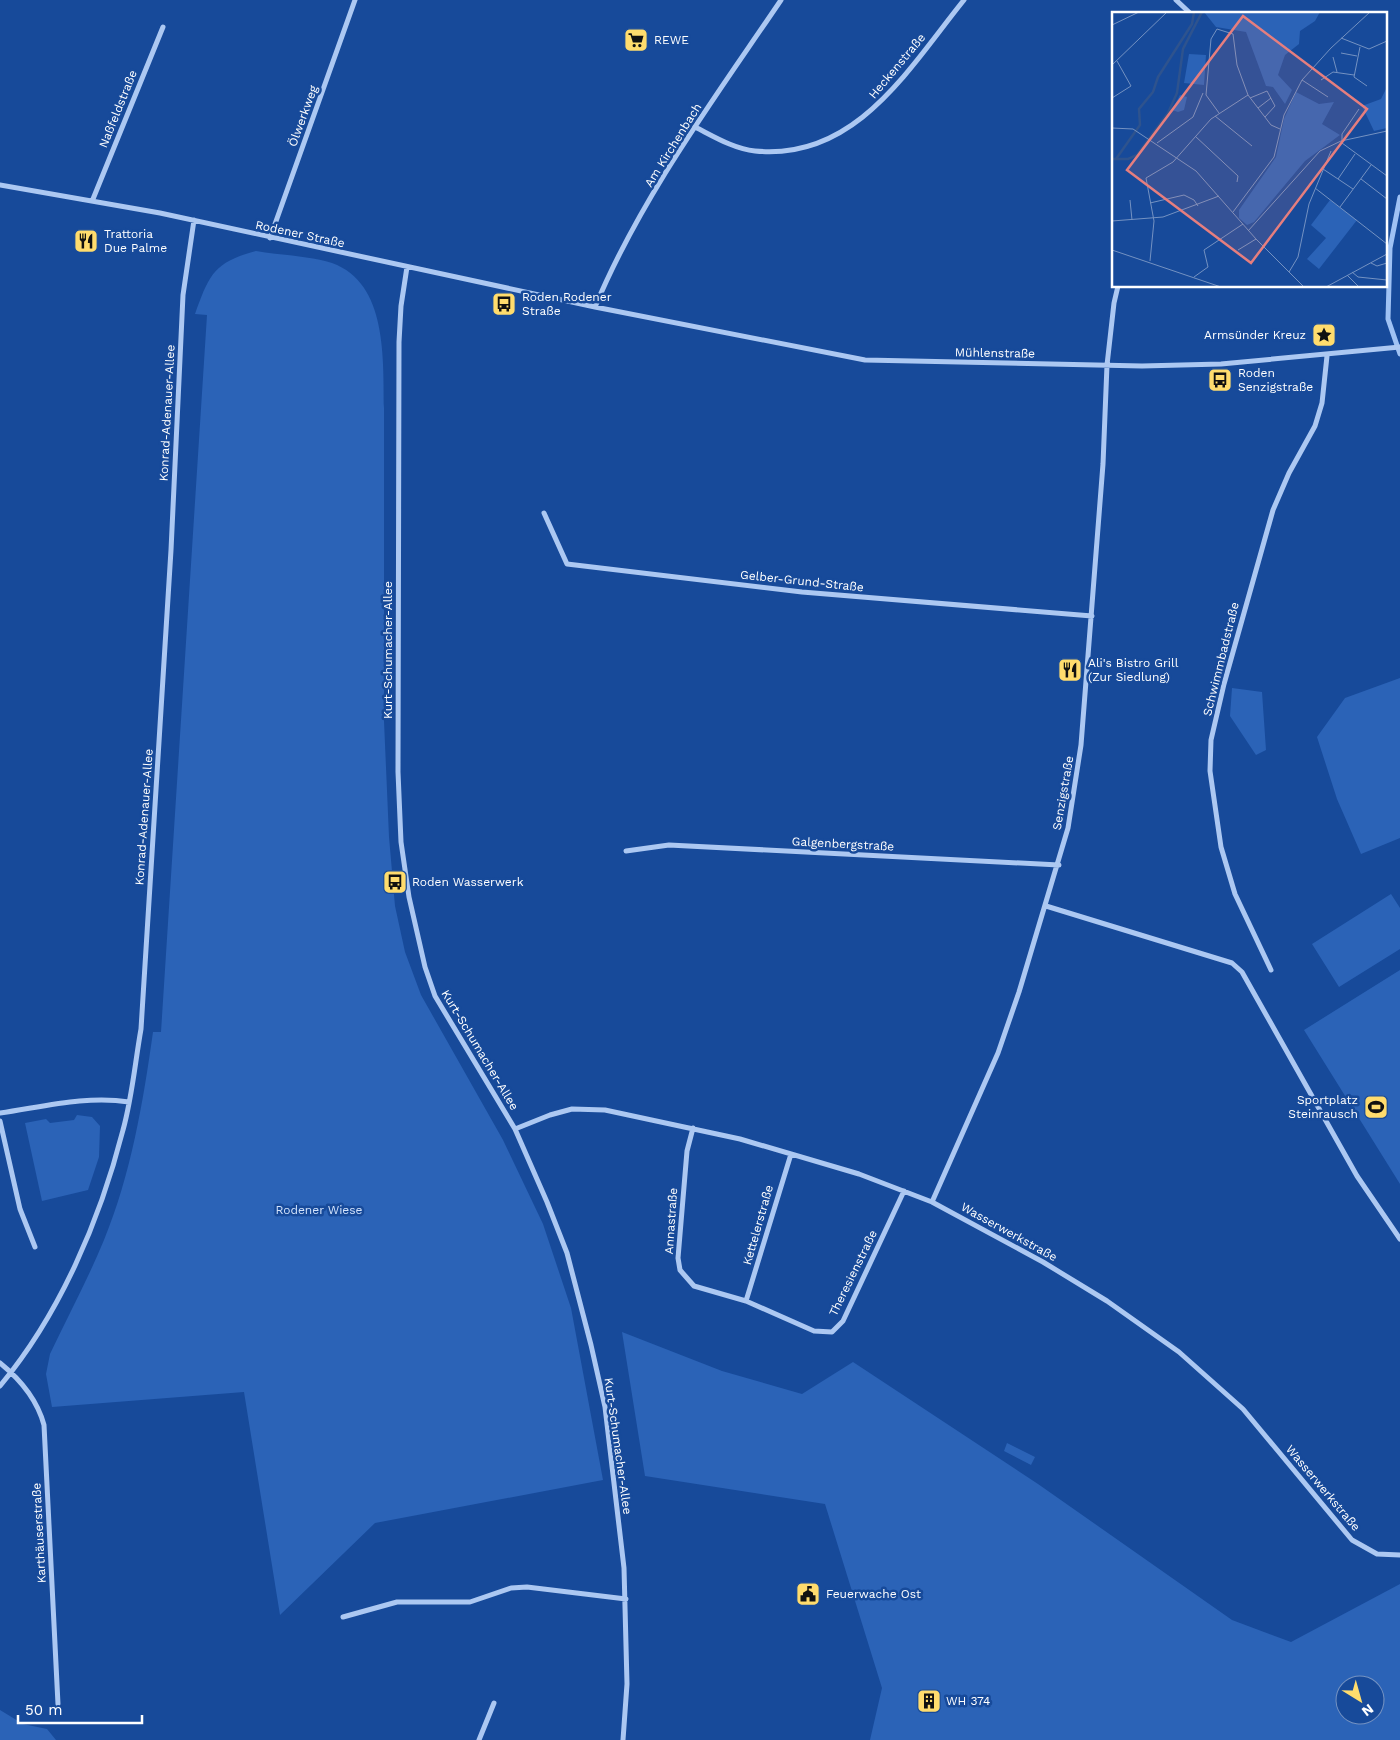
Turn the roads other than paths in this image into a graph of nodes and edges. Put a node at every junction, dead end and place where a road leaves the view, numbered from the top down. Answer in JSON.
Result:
{"nodes":[{"id":1,"x":355,"y":0,"type":"edge"},
{"id":2,"x":781,"y":0,"type":"edge"},
{"id":3,"x":964,"y":0,"type":"edge"},
{"id":4,"x":1176,"y":0,"type":"edge"},
{"id":5,"x":1189,"y":12,"type":"edge"},
{"id":6,"x":163,"y":27,"type":"dead end"},
{"id":7,"x":695,"y":127,"type":"junction"},
{"id":8,"x":0,"y":185,"type":"edge"},
{"id":9,"x":93,"y":199,"type":"junction"},
{"id":10,"x":194,"y":220,"type":"junction"},
{"id":11,"x":270,"y":238,"type":"junction"},
{"id":12,"x":407,"y":267,"type":"junction"},
{"id":13,"x":1118,"y":288,"type":"edge"},
{"id":14,"x":595,"y":307,"type":"junction"},
{"id":15,"x":1400,"y":347,"type":"edge"},
{"id":16,"x":1327,"y":356,"type":"junction"},
{"id":17,"x":1107,"y":365,"type":"junction"},
{"id":18,"x":544,"y":513,"type":"dead end"},
{"id":19,"x":1092,"y":616,"type":"junction"},
{"id":20,"x":626,"y":852,"type":"dead end"},
{"id":21,"x":1059,"y":865,"type":"junction"},
{"id":22,"x":1046,"y":906,"type":"junction"},
{"id":23,"x":1271,"y":970,"type":"dead end"},
{"id":24,"x":129,"y":1102,"type":"junction"},
{"id":25,"x":0,"y":1113,"type":"edge"},
{"id":26,"x":0,"y":1121,"type":"edge"},
{"id":27,"x":693,"y":1128,"type":"junction"},
{"id":28,"x":515,"y":1129,"type":"junction"},
{"id":29,"x":790,"y":1154,"type":"junction"},
{"id":30,"x":904,"y":1191,"type":"junction"},
{"id":31,"x":932,"y":1202,"type":"junction"},
{"id":32,"x":1400,"y":1239,"type":"edge"},
{"id":33,"x":35,"y":1247,"type":"dead end"},
{"id":34,"x":746,"y":1301,"type":"junction"},
{"id":35,"x":0,"y":1364,"type":"edge"},
{"id":36,"x":11,"y":1372,"type":"junction"},
{"id":37,"x":0,"y":1386,"type":"edge"},
{"id":38,"x":1400,"y":1555,"type":"edge"},
{"id":39,"x":626,"y":1599,"type":"junction"},
{"id":40,"x":343,"y":1617,"type":"dead end"},
{"id":41,"x":494,"y":1703,"type":"dead end"},
{"id":42,"x":58,"y":1704,"type":"dead end"},
{"id":43,"x":479,"y":1740,"type":"edge"},
{"id":44,"x":623,"y":1740,"type":"edge"}],
"edges":[{"from":1,"to":11,"type":"street","name":"Ölwerkweg"},
{"from":2,"to":7,"type":"street","name":"Am Kirchenbach"},
{"from":3,"to":7,"type":"street","name":"Heckenstraße"},
{"from":4,"to":5,"type":"street"},
{"from":6,"to":9,"type":"street","name":"Naßfeldstraße"},
{"from":7,"to":14,"type":"street","name":"Am Kirchenbach"},
{"from":8,"to":9,"type":"street","name":"Rodener Straße"},
{"from":9,"to":10,"type":"street","name":"Rodener Straße"},
{"from":10,"to":11,"type":"street","name":"Rodener Straße"},
{"from":10,"to":24,"type":"street","name":"Konrad-Adenauer-Allee"},
{"from":11,"to":12,"type":"street","name":"Rodener Straße"},
{"from":12,"to":14,"type":"street","name":"Rodener Straße"},
{"from":12,"to":28,"type":"street","name":"Kurt-Schumacher-Allee"},
{"from":13,"to":17,"type":"street","name":"Senzigstraße"},
{"from":14,"to":17,"type":"street","name":"Mühlenstraße"},
{"from":15,"to":16,"type":"street","name":"Mühlenstraße"},
{"from":16,"to":17,"type":"street","name":"Mühlenstraße"},
{"from":16,"to":23,"type":"street","name":"Schwimmbadstraße"},
{"from":17,"to":19,"type":"street","name":"Senzigstraße"},
{"from":18,"to":19,"type":"street","name":"Gelber-Grund-Straße"},
{"from":19,"to":21,"type":"street","name":"Senzigstraße"},
{"from":20,"to":21,"type":"street","name":"Galgenbergstraße"},
{"from":21,"to":22,"type":"street","name":"Senzigstraße"},
{"from":22,"to":31,"type":"street","name":"Senzigstraße"},
{"from":22,"to":32,"type":"street"},
{"from":24,"to":25,"type":"street"},
{"from":24,"to":36,"type":"street","name":"Konrad-Adenauer-Allee"},
{"from":26,"to":33,"type":"street"},
{"from":27,"to":28,"type":"street","name":"Wasserwerkstraße"},
{"from":27,"to":29,"type":"street","name":"Wasserwerkstraße"},
{"from":27,"to":34,"type":"street","name":"Annastraße"},
{"from":28,"to":39,"type":"street","name":"Kurt-Schumacher-Allee"},
{"from":29,"to":30,"type":"street","name":"Wasserwerkstraße"},
{"from":29,"to":34,"type":"street","name":"Kettelerstraße"},
{"from":30,"to":31,"type":"street","name":"Wasserwerkstraße"},
{"from":30,"to":34,"type":"street","name":"Theresienstraße"},
{"from":31,"to":38,"type":"street","name":"Wasserwerkstraße"},
{"from":35,"to":36,"type":"street","name":"Karthäuserstraße"},
{"from":36,"to":37,"type":"street","name":"Konrad-Adenauer-Allee"},
{"from":36,"to":42,"type":"street","name":"Karthäuserstraße"},
{"from":39,"to":40,"type":"street"},
{"from":39,"to":44,"type":"street","name":"Kurt-Schumacher-Allee"},
{"from":41,"to":43,"type":"street"}]}
